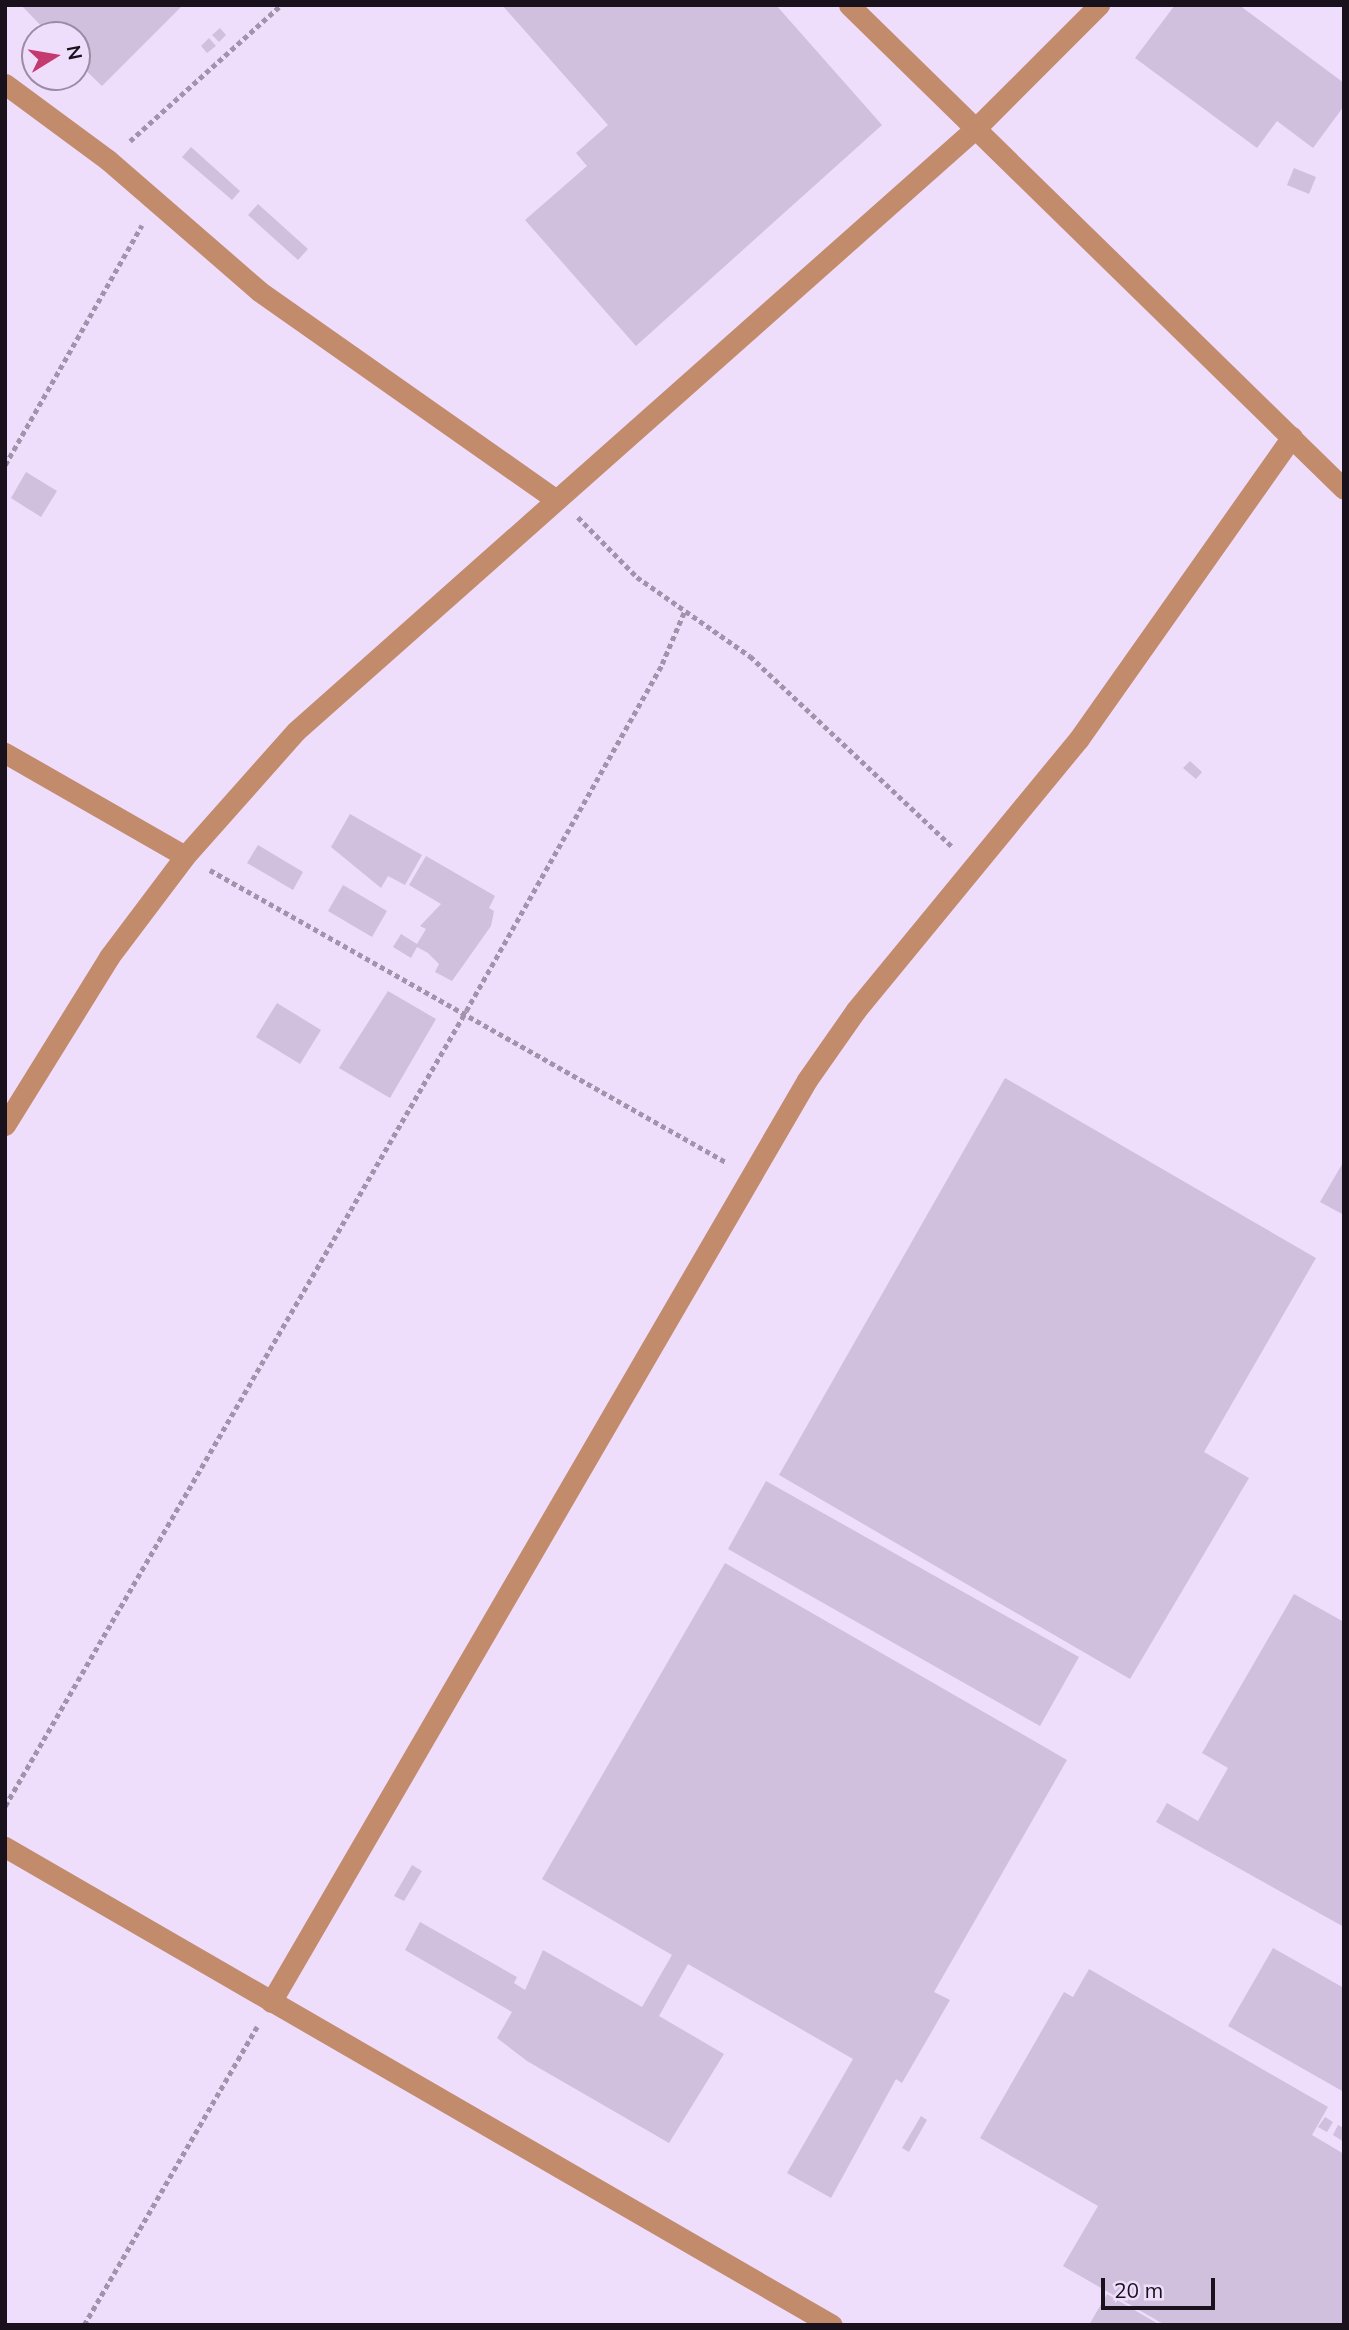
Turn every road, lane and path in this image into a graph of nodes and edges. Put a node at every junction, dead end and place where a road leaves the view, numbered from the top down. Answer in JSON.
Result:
{"nodes":[{"id":1,"x":281,"y":5,"type":"edge"},
{"id":2,"x":849,"y":5,"type":"edge"},
{"id":3,"x":1099,"y":5,"type":"edge"},
{"id":4,"x":5,"y":84,"type":"edge"},
{"id":5,"x":977,"y":127,"type":"junction"},
{"id":6,"x":108,"y":160,"type":"junction"},
{"id":7,"x":156,"y":200,"type":"junction"},
{"id":8,"x":1292,"y":437,"type":"junction"},
{"id":9,"x":5,"y":465,"type":"edge"},
{"id":10,"x":1344,"y":489,"type":"edge"},
{"id":11,"x":556,"y":499,"type":"junction"},
{"id":12,"x":685,"y":610,"type":"junction"},
{"id":13,"x":5,"y":753,"type":"edge"},
{"id":14,"x":185,"y":856,"type":"junction"},
{"id":15,"x":972,"y":866,"type":"junction"},
{"id":16,"x":466,"y":1011,"type":"junction"},
{"id":17,"x":5,"y":1125,"type":"edge"},
{"id":18,"x":748,"y":1175,"type":"junction"},
{"id":19,"x":5,"y":1806,"type":"edge"},
{"id":20,"x":5,"y":1847,"type":"edge"},
{"id":21,"x":271,"y":2002,"type":"junction"},
{"id":22,"x":83,"y":2325,"type":"edge"},
{"id":23,"x":832,"y":2325,"type":"edge"}],
"edges":[{"from":1,"to":6,"type":"path"},
{"from":2,"to":5,"type":"street"},
{"from":3,"to":5,"type":"street"},
{"from":4,"to":6,"type":"street"},
{"from":5,"to":8,"type":"street"},
{"from":5,"to":11,"type":"street"},
{"from":6,"to":7,"type":"street"},
{"from":7,"to":9,"type":"path"},
{"from":7,"to":11,"type":"street"},
{"from":8,"to":10,"type":"street"},
{"from":8,"to":15,"type":"street"},
{"from":11,"to":12,"type":"path"},
{"from":11,"to":14,"type":"street"},
{"from":12,"to":15,"type":"path"},
{"from":12,"to":16,"type":"path"},
{"from":13,"to":14,"type":"street"},
{"from":14,"to":16,"type":"path"},
{"from":14,"to":17,"type":"street"},
{"from":15,"to":18,"type":"street"},
{"from":16,"to":18,"type":"path"},
{"from":16,"to":19,"type":"path"},
{"from":18,"to":21,"type":"street"},
{"from":20,"to":21,"type":"street"},
{"from":21,"to":22,"type":"path"},
{"from":21,"to":23,"type":"street"}]}
